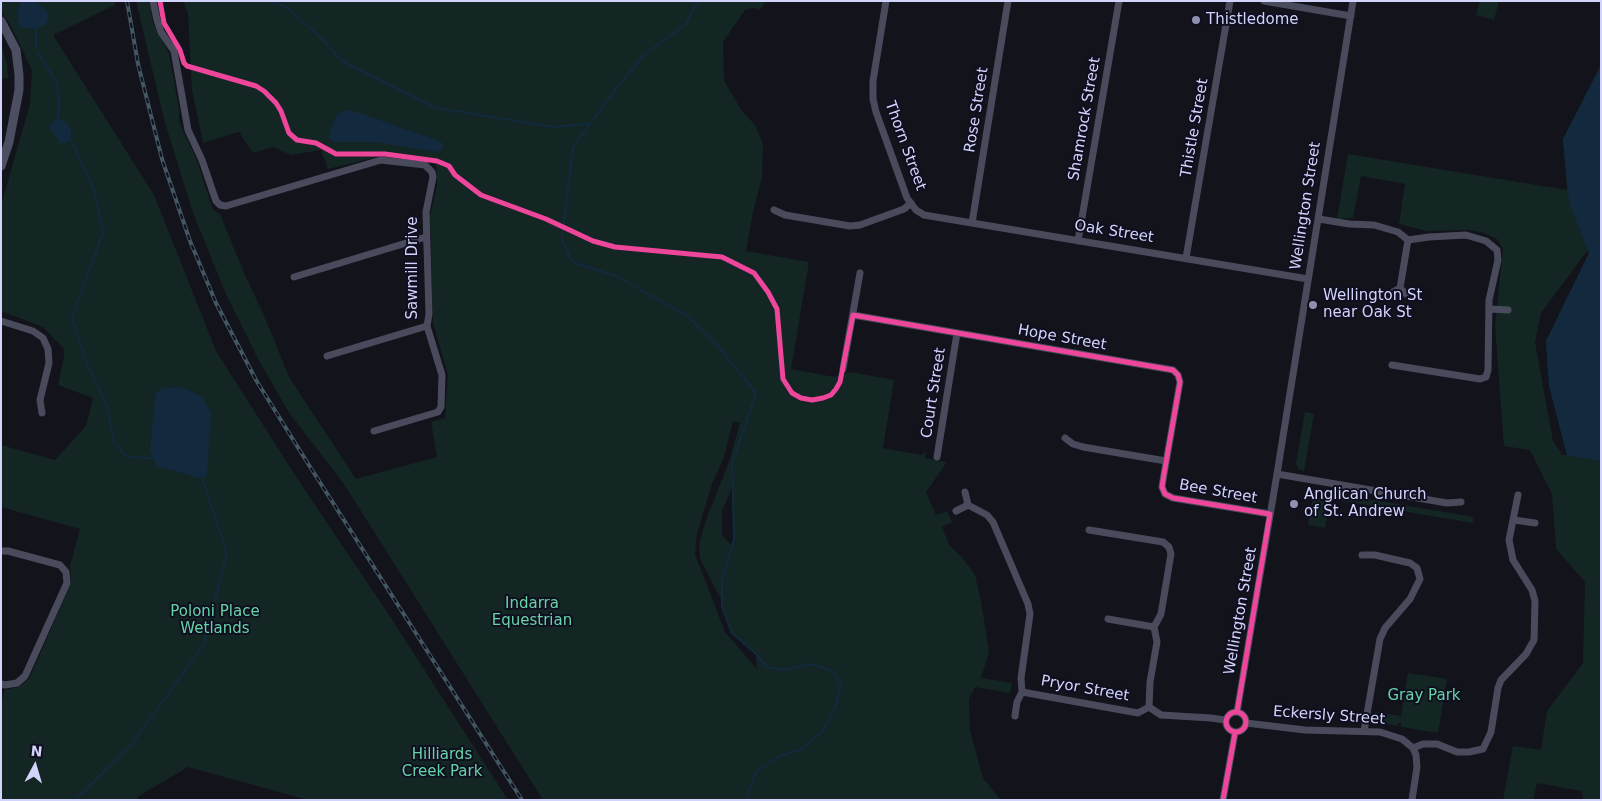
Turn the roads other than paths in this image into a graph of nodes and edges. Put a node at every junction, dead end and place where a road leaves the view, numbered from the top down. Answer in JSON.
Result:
{"nodes":[{"id":1,"x":153,"y":1,"type":"edge"},
{"id":2,"x":886,"y":1,"type":"edge"},
{"id":3,"x":1008,"y":1,"type":"edge"},
{"id":4,"x":1119,"y":1,"type":"edge"},
{"id":5,"x":1230,"y":1,"type":"edge"},
{"id":6,"x":1264,"y":1,"type":"edge"},
{"id":7,"x":1353,"y":1,"type":"edge"},
{"id":8,"x":1351,"y":16,"type":"junction"},
{"id":9,"x":3,"y":25,"type":"edge"},
{"id":10,"x":1,"y":166,"type":"edge"},
{"id":11,"x":911,"y":203,"type":"junction"},
{"id":12,"x":774,"y":210,"type":"dead end"},
{"id":13,"x":916,"y":210,"type":"joint"},
{"id":14,"x":1319,"y":219,"type":"junction"},
{"id":15,"x":972,"y":223,"type":"junction"},
{"id":16,"x":426,"y":237,"type":"junction"},
{"id":17,"x":1078,"y":240,"type":"junction"},
{"id":18,"x":1408,"y":240,"type":"junction"},
{"id":19,"x":1186,"y":258,"type":"junction"},
{"id":20,"x":860,"y":272,"type":"dead end"},
{"id":21,"x":294,"y":277,"type":"dead end"},
{"id":22,"x":1308,"y":279,"type":"junction"},
{"id":23,"x":1400,"y":288,"type":"junction"},
{"id":24,"x":1391,"y":293,"type":"dead end"},
{"id":25,"x":1406,"y":294,"type":"dead end"},
{"id":26,"x":1490,"y":309,"type":"junction"},
{"id":27,"x":1508,"y":310,"type":"dead end"},
{"id":28,"x":852,"y":315,"type":"junction"},
{"id":29,"x":1,"y":321,"type":"edge"},
{"id":30,"x":426,"y":326,"type":"junction"},
{"id":31,"x":957,"y":333,"type":"junction"},
{"id":32,"x":327,"y":356,"type":"dead end"},
{"id":33,"x":1392,"y":365,"type":"dead end"},
{"id":34,"x":843,"y":369,"type":"dead end"},
{"id":35,"x":42,"y":413,"type":"dead end"},
{"id":36,"x":374,"y":431,"type":"dead end"},
{"id":37,"x":1065,"y":438,"type":"dead end"},
{"id":38,"x":937,"y":458,"type":"dead end"},
{"id":39,"x":1166,"y":461,"type":"junction"},
{"id":40,"x":1277,"y":474,"type":"junction"},
{"id":41,"x":965,"y":492,"type":"dead end"},
{"id":42,"x":1518,"y":495,"type":"dead end"},
{"id":43,"x":1461,"y":502,"type":"dead end"},
{"id":44,"x":968,"y":505,"type":"junction"},
{"id":45,"x":956,"y":511,"type":"dead end"},
{"id":46,"x":1270,"y":514,"type":"junction"},
{"id":47,"x":1514,"y":520,"type":"junction"},
{"id":48,"x":1535,"y":523,"type":"dead end"},
{"id":49,"x":1089,"y":530,"type":"dead end"},
{"id":50,"x":1,"y":551,"type":"edge"},
{"id":51,"x":1362,"y":555,"type":"dead end"},
{"id":52,"x":1108,"y":619,"type":"dead end"},
{"id":53,"x":1154,"y":627,"type":"junction"},
{"id":54,"x":1,"y":684,"type":"edge"},
{"id":55,"x":1022,"y":692,"type":"junction"},
{"id":56,"x":1149,"y":707,"type":"junction"},
{"id":57,"x":1237,"y":712,"type":"junction"},
{"id":58,"x":1014,"y":716,"type":"dead end"},
{"id":59,"x":1225,"y":720,"type":"junction"},
{"id":60,"x":1246,"y":722,"type":"junction"},
{"id":61,"x":1364,"y":731,"type":"junction"},
{"id":62,"x":1235,"y":733,"type":"junction"},
{"id":63,"x":1412,"y":748,"type":"junction"},
{"id":64,"x":1223,"y":800,"type":"edge"},
{"id":65,"x":1412,"y":800,"type":"edge"}],
"edges":[{"from":1,"to":16,"type":"street","name":"Sawmill Drive"},
{"from":2,"to":11,"type":"street","name":"Thorn Street"},
{"from":3,"to":15,"type":"street","name":"Rose Street"},
{"from":4,"to":17,"type":"street","name":"Shamrock Street"},
{"from":5,"to":19,"type":"street","name":"Thistle Street"},
{"from":6,"to":8,"type":"street"},
{"from":7,"to":8,"type":"street","name":"Wellington Street"},
{"from":8,"to":14,"type":"street","name":"Wellington Street"},
{"from":9,"to":10,"type":"street"},
{"from":11,"to":12,"type":"street"},
{"from":11,"to":13,"type":"street","name":"Thorn Street"},
{"from":13,"to":15,"type":"street","name":"Oak Street"},
{"from":14,"to":18,"type":"street"},
{"from":14,"to":22,"type":"street","name":"Wellington Street"},
{"from":15,"to":17,"type":"street","name":"Oak Street"},
{"from":16,"to":21,"type":"street"},
{"from":16,"to":30,"type":"street","name":"Sawmill Drive"},
{"from":17,"to":19,"type":"street","name":"Oak Street"},
{"from":18,"to":23,"type":"street"},
{"from":18,"to":26,"type":"street"},
{"from":19,"to":22,"type":"street","name":"Oak Street"},
{"from":20,"to":28,"type":"street"},
{"from":22,"to":40,"type":"street","name":"Wellington Street"},
{"from":23,"to":24,"type":"street"},
{"from":23,"to":25,"type":"street"},
{"from":26,"to":27,"type":"street"},
{"from":26,"to":33,"type":"street"},
{"from":28,"to":31,"type":"street","name":"Hope Street"},
{"from":28,"to":34,"type":"street"},
{"from":29,"to":35,"type":"street"},
{"from":30,"to":32,"type":"street"},
{"from":30,"to":36,"type":"street","name":"Sawmill Drive"},
{"from":31,"to":38,"type":"street","name":"Court Street"},
{"from":31,"to":39,"type":"street","name":"Hope Street"},
{"from":37,"to":39,"type":"street","name":"Bee Street"},
{"from":39,"to":46,"type":"street","name":"Bee Street"},
{"from":40,"to":43,"type":"street"},
{"from":40,"to":46,"type":"street","name":"Wellington Street"},
{"from":41,"to":44,"type":"street"},
{"from":42,"to":47,"type":"street"},
{"from":44,"to":45,"type":"street"},
{"from":44,"to":55,"type":"street"},
{"from":46,"to":57,"type":"street","name":"Wellington Street"},
{"from":47,"to":48,"type":"street"},
{"from":47,"to":63,"type":"street"},
{"from":49,"to":53,"type":"street"},
{"from":50,"to":54,"type":"street"},
{"from":51,"to":61,"type":"street"},
{"from":52,"to":53,"type":"street"},
{"from":53,"to":56,"type":"street"},
{"from":55,"to":56,"type":"street","name":"Pryor Street"},
{"from":55,"to":58,"type":"street","name":"Pryor Street"},
{"from":56,"to":59,"type":"street","name":"Pryor Street"},
{"from":57,"to":59,"type":"street"},
{"from":57,"to":60,"type":"street"},
{"from":59,"to":62,"type":"street"},
{"from":60,"to":61,"type":"street","name":"Eckersly Street"},
{"from":60,"to":62,"type":"street"},
{"from":61,"to":63,"type":"street","name":"Eckersly Street"},
{"from":62,"to":64,"type":"street"},
{"from":63,"to":65,"type":"street"}]}
